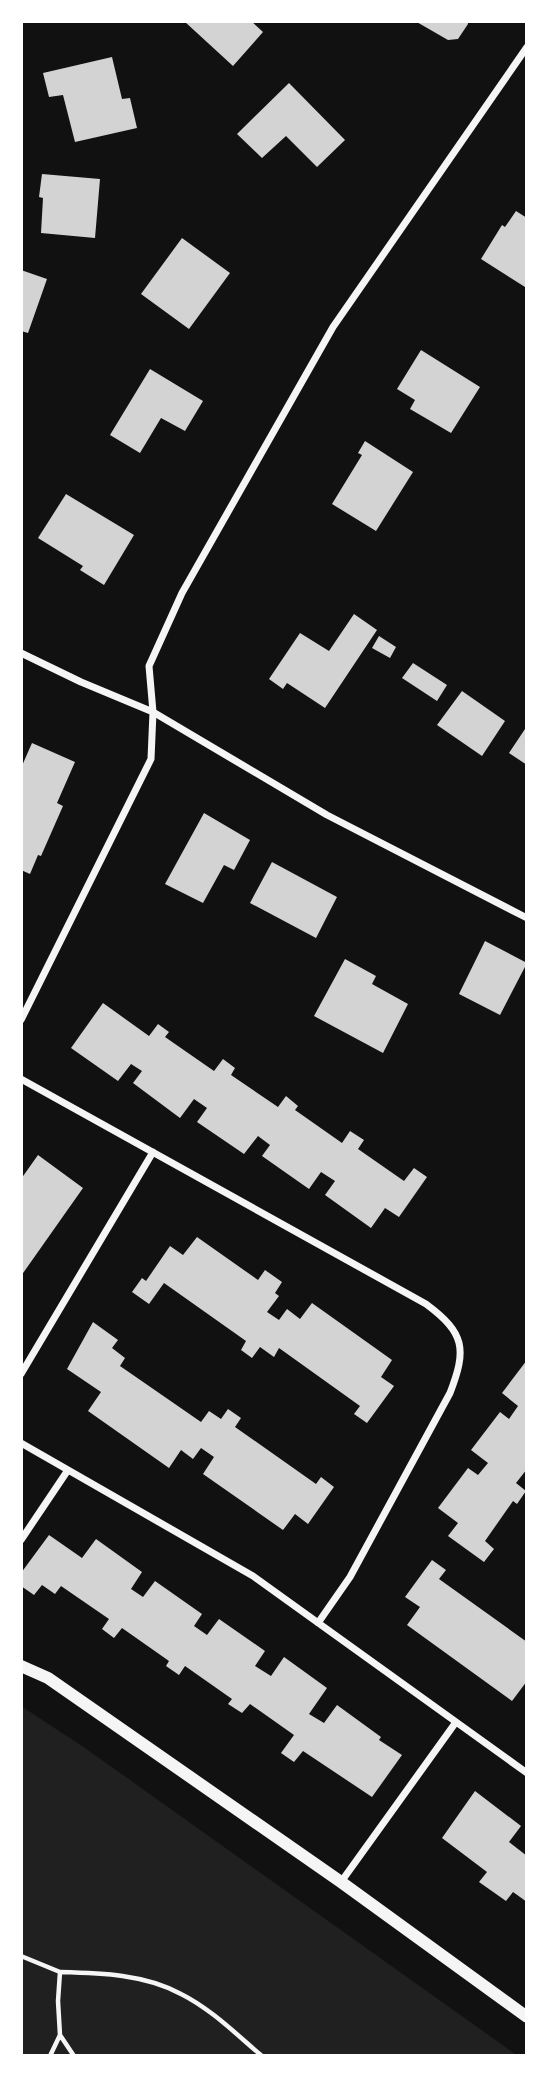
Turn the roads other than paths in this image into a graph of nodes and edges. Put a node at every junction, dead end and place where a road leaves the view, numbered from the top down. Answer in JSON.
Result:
{"nodes":[{"id":1,"x":527,"y":47,"type":"edge"},
{"id":2,"x":21,"y":653,"type":"edge"},
{"id":3,"x":153,"y":712,"type":"junction"},
{"id":4,"x":527,"y":918,"type":"edge"},
{"id":5,"x":21,"y":1020,"type":"edge"},
{"id":6,"x":21,"y":1079,"type":"edge"},
{"id":7,"x":153,"y":1152,"type":"junction"},
{"id":8,"x":21,"y":1374,"type":"edge"},
{"id":9,"x":21,"y":1443,"type":"edge"},
{"id":10,"x":68,"y":1471,"type":"junction"},
{"id":11,"x":21,"y":1540,"type":"edge"},
{"id":12,"x":318,"y":1623,"type":"junction"},
{"id":13,"x":21,"y":1666,"type":"edge"},
{"id":14,"x":456,"y":1722,"type":"junction"},
{"id":15,"x":527,"y":1773,"type":"edge"},
{"id":16,"x":341,"y":1882,"type":"junction"},
{"id":17,"x":527,"y":2017,"type":"edge"}],
"edges":[{"from":1,"to":3,"type":"street"},
{"from":2,"to":3,"type":"street"},
{"from":3,"to":4,"type":"street"},
{"from":3,"to":5,"type":"street"},
{"from":6,"to":7,"type":"street"},
{"from":7,"to":8,"type":"street"},
{"from":7,"to":12,"type":"street"},
{"from":9,"to":10,"type":"street"},
{"from":10,"to":11,"type":"street"},
{"from":10,"to":12,"type":"street"},
{"from":12,"to":14,"type":"street"},
{"from":13,"to":16,"type":"street"},
{"from":14,"to":15,"type":"street"},
{"from":14,"to":16,"type":"street"},
{"from":16,"to":17,"type":"street"}]}
